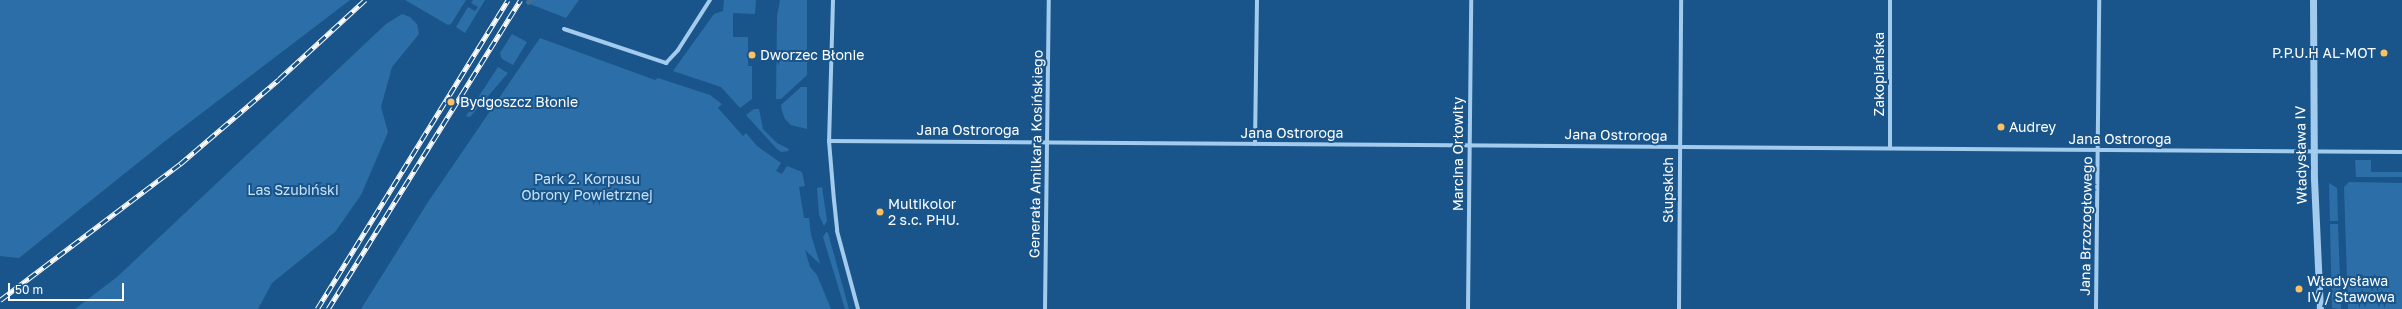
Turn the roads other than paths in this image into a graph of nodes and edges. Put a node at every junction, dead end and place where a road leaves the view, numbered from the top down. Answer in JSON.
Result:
{"nodes":[{"id":1,"x":710,"y":0,"type":"edge"},
{"id":2,"x":833,"y":0,"type":"edge"},
{"id":3,"x":1049,"y":0,"type":"edge"},
{"id":4,"x":1258,"y":0,"type":"edge"},
{"id":5,"x":1471,"y":0,"type":"edge"},
{"id":6,"x":1681,"y":0,"type":"edge"},
{"id":7,"x":1890,"y":0,"type":"edge"},
{"id":8,"x":2099,"y":0,"type":"edge"},
{"id":9,"x":2313,"y":0,"type":"edge"},
{"id":10,"x":564,"y":29,"type":"dead end"},
{"id":11,"x":829,"y":141,"type":"junction"},
{"id":12,"x":1048,"y":142,"type":"junction"},
{"id":13,"x":1255,"y":144,"type":"junction"},
{"id":14,"x":1470,"y":145,"type":"junction"},
{"id":15,"x":1680,"y":147,"type":"junction"},
{"id":16,"x":1890,"y":147,"type":"junction"},
{"id":17,"x":2097,"y":150,"type":"junction"},
{"id":18,"x":2313,"y":151,"type":"junction"},
{"id":19,"x":2402,"y":152,"type":"edge"},
{"id":20,"x":858,"y":309,"type":"edge"},
{"id":21,"x":1045,"y":309,"type":"edge"},
{"id":22,"x":1468,"y":309,"type":"edge"},
{"id":23,"x":1679,"y":309,"type":"edge"},
{"id":24,"x":2096,"y":309,"type":"edge"},
{"id":25,"x":2320,"y":309,"type":"edge"}],
"edges":[{"from":1,"to":10,"type":"street"},
{"from":2,"to":11,"type":"street"},
{"from":3,"to":12,"type":"street","name":"Generała Amilkara Kosińskiego"},
{"from":4,"to":13,"type":"street"},
{"from":5,"to":14,"type":"street","name":"Marcina Orłowity"},
{"from":6,"to":15,"type":"street","name":"Słupskich"},
{"from":7,"to":16,"type":"street","name":"Zakopiańska"},
{"from":8,"to":17,"type":"street","name":"Jana Brzozogłowego"},
{"from":9,"to":18,"type":"street","name":"Władysława IV"},
{"from":11,"to":12,"type":"street","name":"Jana Ostroroga"},
{"from":11,"to":20,"type":"street"},
{"from":12,"to":13,"type":"street","name":"Jana Ostroroga"},
{"from":12,"to":21,"type":"street","name":"Generała Amilkara Kosińskiego"},
{"from":13,"to":14,"type":"street","name":"Jana Ostroroga"},
{"from":14,"to":15,"type":"street","name":"Jana Ostroroga"},
{"from":14,"to":22,"type":"street","name":"Marcina Orłowity"},
{"from":15,"to":16,"type":"street","name":"Jana Ostroroga"},
{"from":15,"to":23,"type":"street","name":"Słupskich"},
{"from":16,"to":17,"type":"street","name":"Jana Ostroroga"},
{"from":17,"to":18,"type":"street","name":"Jana Ostroroga"},
{"from":17,"to":24,"type":"street","name":"Jana Brzozogłowego"},
{"from":18,"to":19,"type":"street","name":"Jana Ostroroga"},
{"from":18,"to":25,"type":"street","name":"Władysława IV"}]}
